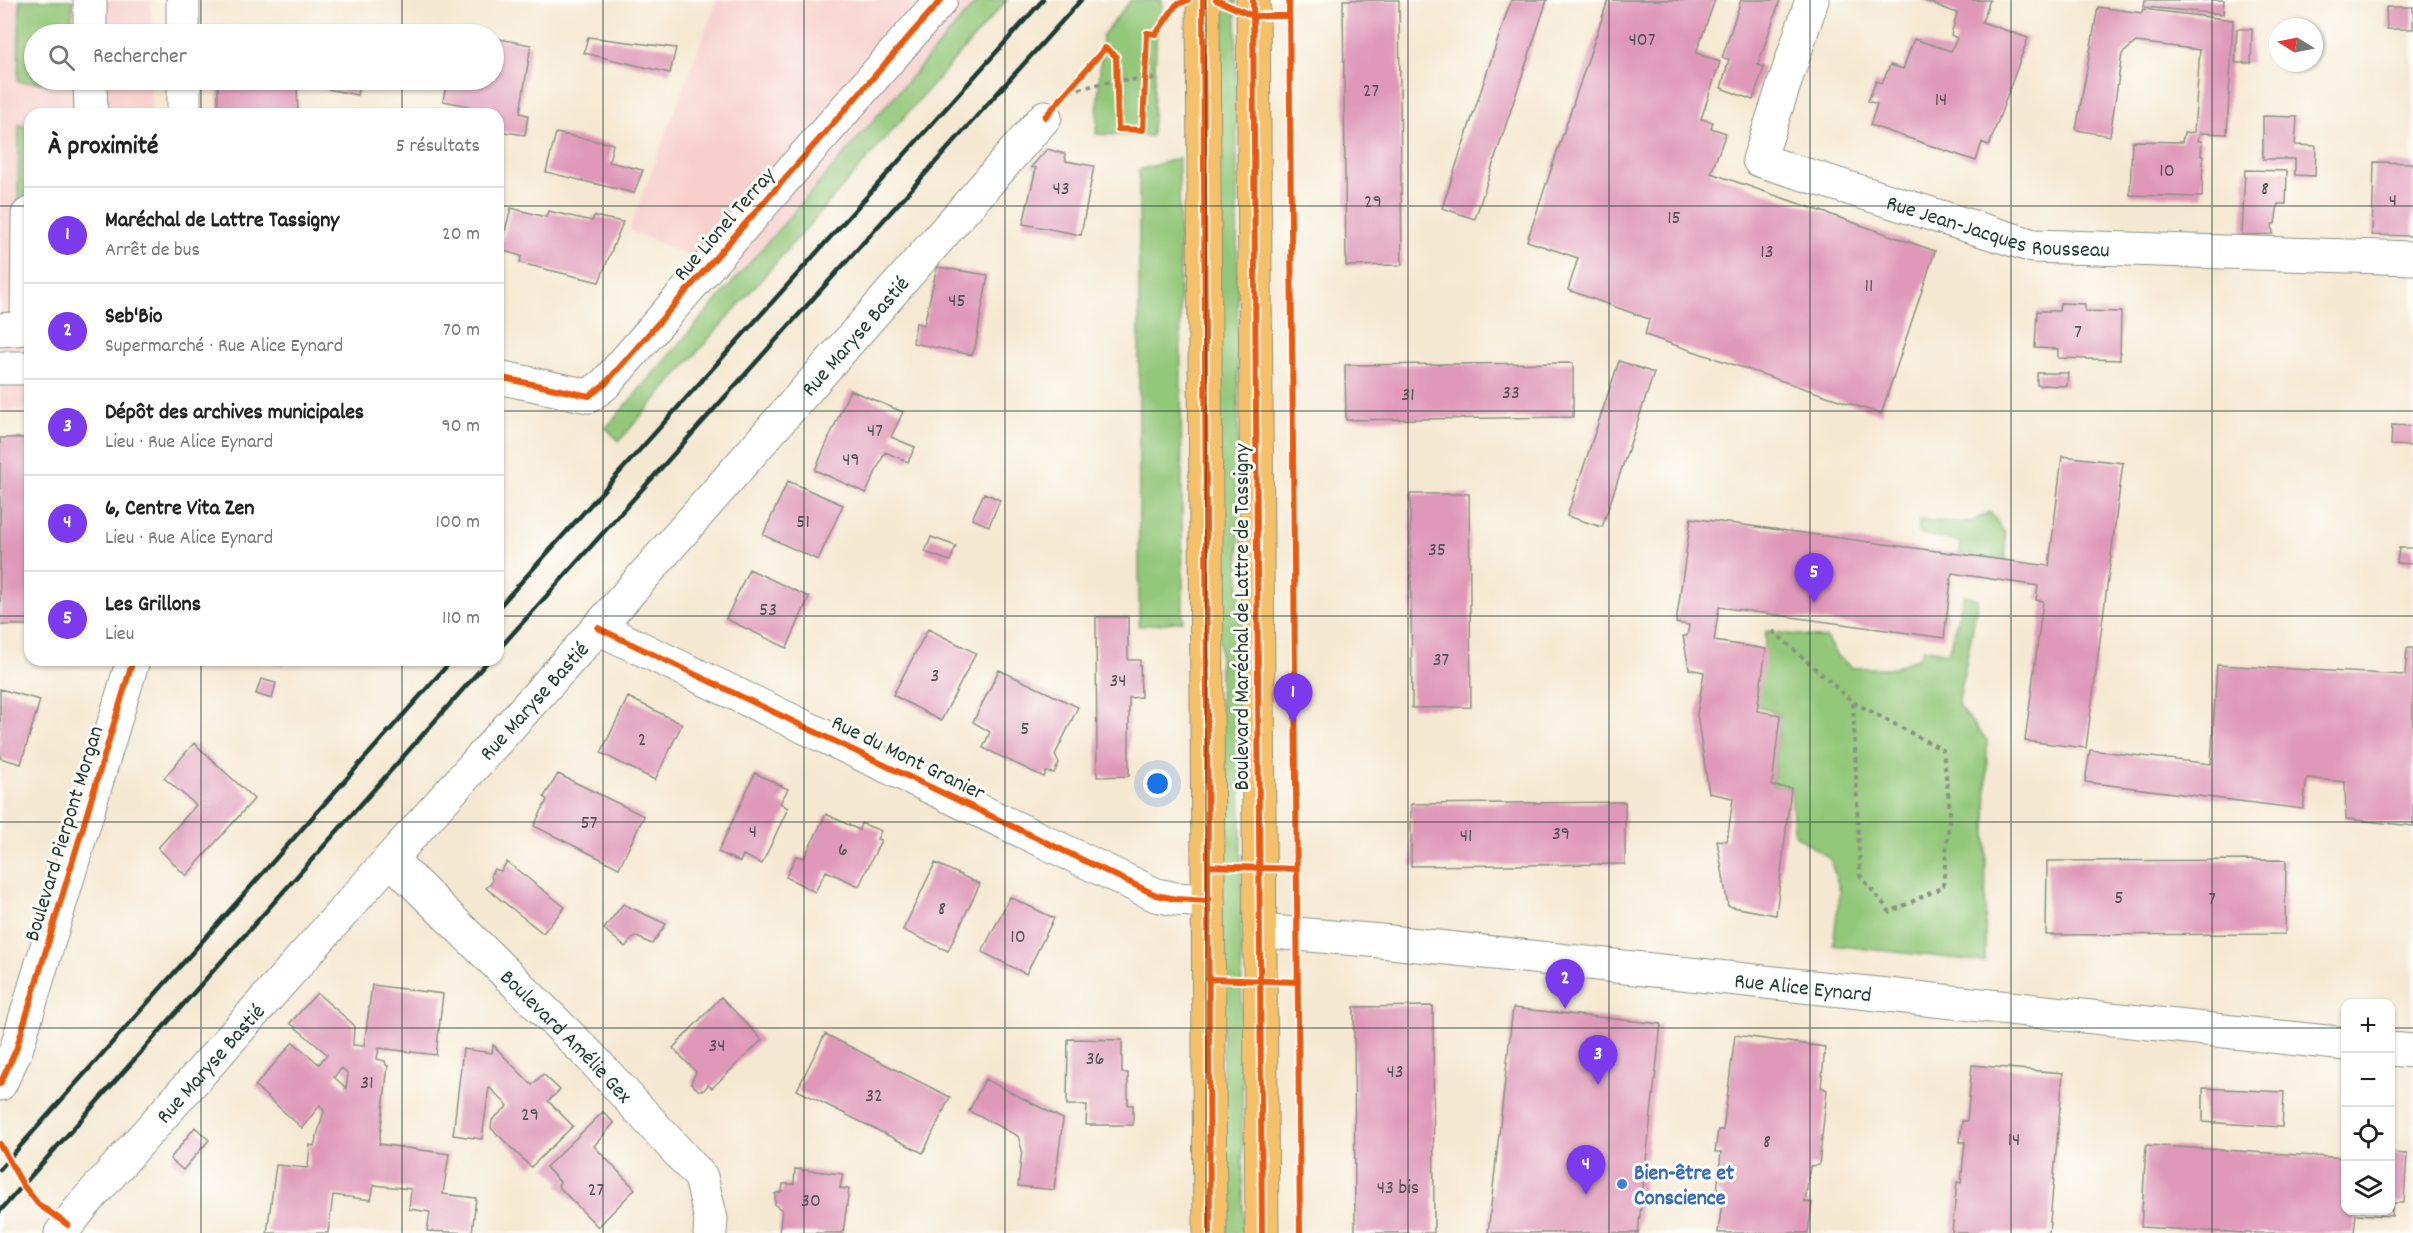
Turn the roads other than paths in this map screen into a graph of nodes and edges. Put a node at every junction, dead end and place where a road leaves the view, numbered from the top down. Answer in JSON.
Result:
{"nodes":[{"id":1,"x":90,"y":0,"type":"edge"},
{"id":2,"x":183,"y":0,"type":"edge"},
{"id":3,"x":941,"y":0,"type":"edge"},
{"id":4,"x":1203,"y":0,"type":"edge"},
{"id":5,"x":1253,"y":0,"type":"edge"},
{"id":6,"x":1812,"y":0,"type":"edge"},
{"id":7,"x":90,"y":24,"type":"edge"},
{"id":8,"x":183,"y":24,"type":"edge"},
{"id":9,"x":90,"y":90,"type":"edge"},
{"id":10,"x":183,"y":90,"type":"edge"},
{"id":11,"x":91,"y":108,"type":"edge"},
{"id":12,"x":184,"y":108,"type":"edge"},
{"id":13,"x":1045,"y":117,"type":"dead end"},
{"id":14,"x":2413,"y":258,"type":"edge"},
{"id":15,"x":24,"y":266,"type":"edge"},
{"id":16,"x":19,"y":329,"type":"edge"},
{"id":17,"x":504,"y":378,"type":"edge"},
{"id":18,"x":598,"y":628,"type":"junction"},
{"id":19,"x":131,"y":666,"type":"edge"},
{"id":20,"x":390,"y":859,"type":"junction"},
{"id":21,"x":1208,"y":902,"type":"junction"},
{"id":22,"x":1260,"y":931,"type":"junction"},
{"id":23,"x":2341,"y":1043,"type":"edge"},
{"id":24,"x":2395,"y":1049,"type":"edge"},
{"id":25,"x":2413,"y":1051,"type":"edge"},
{"id":26,"x":0,"y":1084,"type":"edge"},
{"id":27,"x":70,"y":1230,"type":"edge"},
{"id":28,"x":710,"y":1233,"type":"edge"},
{"id":29,"x":1210,"y":1233,"type":"edge"},
{"id":30,"x":1262,"y":1233,"type":"edge"}],
"edges":[{"from":1,"to":7,"type":"street"},
{"from":2,"to":8,"type":"street"},
{"from":3,"to":17,"type":"street","name":"Rue Lionel Terray"},
{"from":4,"to":21,"type":"main road","name":"Boulevard Maréchal de Lattre de Tassigny"},
{"from":5,"to":22,"type":"main road","name":"Boulevard Maréchal de Lattre de Tassigny"},
{"from":6,"to":14,"type":"street","name":"Rue Jean-Jacques Rousseau"},
{"from":9,"to":11,"type":"street"},
{"from":10,"to":12,"type":"street"},
{"from":13,"to":18,"type":"street","name":"Rue Maryse Bastié"},
{"from":15,"to":16,"type":"street"},
{"from":18,"to":20,"type":"street","name":"Rue Maryse Bastié"},
{"from":18,"to":21,"type":"street","name":"Rue du Mont Granier"},
{"from":19,"to":26,"type":"street","name":"Boulevard Pierpont Morgan"},
{"from":20,"to":27,"type":"street","name":"Rue Maryse Bastié"},
{"from":20,"to":28,"type":"street","name":"Boulevard Amélie Gex"},
{"from":21,"to":29,"type":"main road","name":"Boulevard Maréchal de Lattre de Tassigny"},
{"from":22,"to":23,"type":"street","name":"Rue Alice Eynard"},
{"from":22,"to":30,"type":"main road","name":"Boulevard Maréchal de Lattre de Tassigny"},
{"from":24,"to":25,"type":"street"}]}
